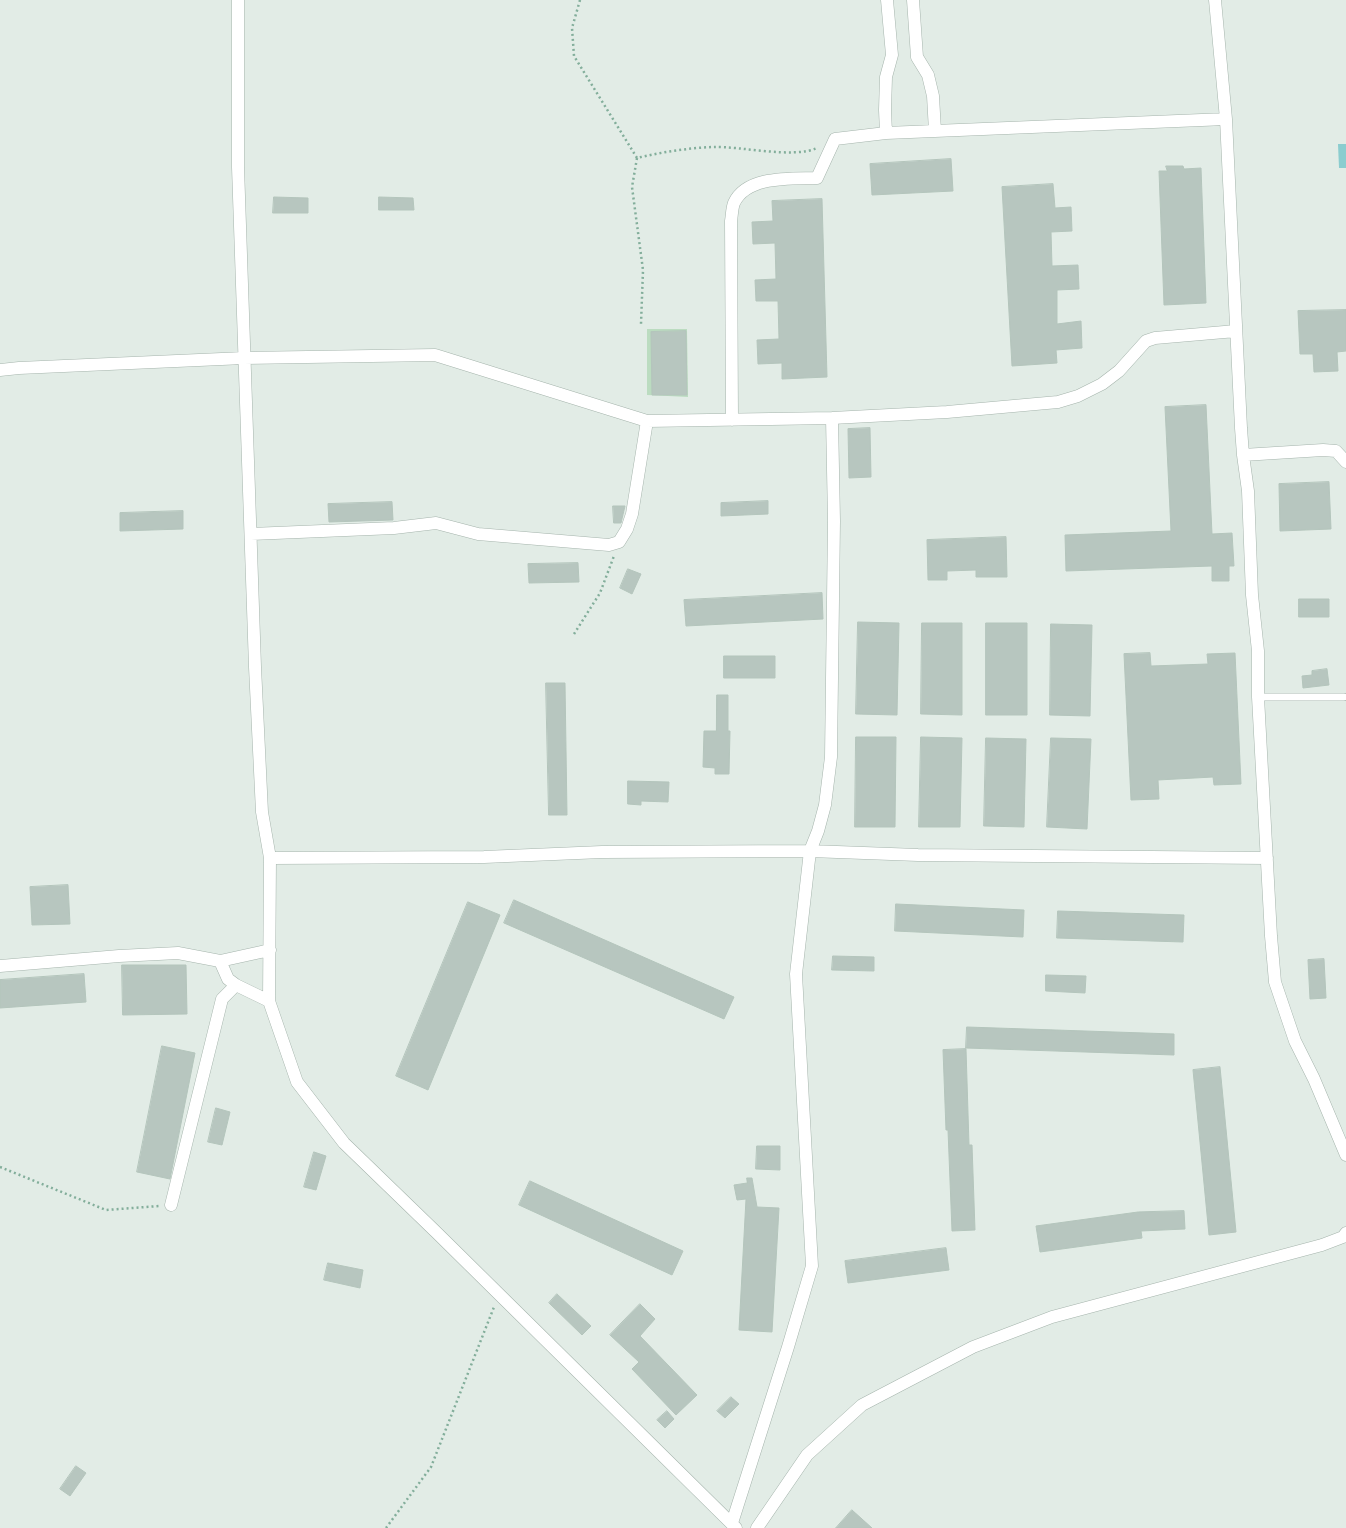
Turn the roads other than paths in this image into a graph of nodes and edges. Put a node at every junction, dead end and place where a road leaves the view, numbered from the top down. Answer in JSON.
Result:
{"nodes":[{"id":1,"x":238,"y":0,"type":"edge"},
{"id":2,"x":887,"y":0,"type":"edge"},
{"id":3,"x":913,"y":0,"type":"edge"},
{"id":4,"x":1216,"y":0,"type":"edge"},
{"id":5,"x":1226,"y":119,"type":"junction"},
{"id":6,"x":934,"y":131,"type":"junction"},
{"id":7,"x":886,"y":133,"type":"junction"},
{"id":8,"x":1236,"y":331,"type":"junction"},
{"id":9,"x":244,"y":358,"type":"junction"},
{"id":10,"x":0,"y":370,"type":"edge"},
{"id":11,"x":832,"y":418,"type":"junction"},
{"id":12,"x":732,"y":420,"type":"junction"},
{"id":13,"x":647,"y":421,"type":"junction"},
{"id":14,"x":1243,"y":455,"type":"junction"},
{"id":15,"x":1346,"y":462,"type":"edge"},
{"id":16,"x":251,"y":534,"type":"junction"},
{"id":17,"x":1258,"y":697,"type":"junction"},
{"id":18,"x":1344,"y":697,"type":"dead end"},
{"id":19,"x":810,"y":851,"type":"junction"},
{"id":20,"x":270,"y":858,"type":"junction"},
{"id":21,"x":1267,"y":858,"type":"junction"},
{"id":22,"x":270,"y":950,"type":"junction"},
{"id":23,"x":220,"y":961,"type":"junction"},
{"id":24,"x":0,"y":966,"type":"edge"},
{"id":25,"x":236,"y":985,"type":"junction"},
{"id":26,"x":269,"y":1001,"type":"junction"},
{"id":27,"x":1346,"y":1155,"type":"edge"},
{"id":28,"x":171,"y":1205,"type":"road end"},
{"id":29,"x":1346,"y":1233,"type":"edge"},
{"id":30,"x":734,"y":1526,"type":"edge"},
{"id":31,"x":757,"y":1528,"type":"edge"}],
"edges":[{"from":1,"to":9,"type":"street"},
{"from":2,"to":7,"type":"street"},
{"from":3,"to":6,"type":"street"},
{"from":4,"to":5,"type":"street"},
{"from":5,"to":6,"type":"street"},
{"from":5,"to":8,"type":"street"},
{"from":6,"to":7,"type":"street"},
{"from":7,"to":12,"type":"street"},
{"from":8,"to":11,"type":"street"},
{"from":8,"to":14,"type":"street"},
{"from":9,"to":10,"type":"street"},
{"from":9,"to":13,"type":"street"},
{"from":9,"to":16,"type":"street"},
{"from":11,"to":12,"type":"street"},
{"from":11,"to":19,"type":"street"},
{"from":12,"to":13,"type":"street"},
{"from":13,"to":16,"type":"street"},
{"from":14,"to":15,"type":"street"},
{"from":14,"to":17,"type":"street"},
{"from":16,"to":20,"type":"street"},
{"from":17,"to":18,"type":"lane"},
{"from":17,"to":21,"type":"street"},
{"from":19,"to":20,"type":"street"},
{"from":19,"to":21,"type":"street"},
{"from":19,"to":30,"type":"street"},
{"from":20,"to":22,"type":"street"},
{"from":21,"to":27,"type":"street"},
{"from":22,"to":23,"type":"street"},
{"from":22,"to":26,"type":"street"},
{"from":23,"to":24,"type":"street"},
{"from":23,"to":25,"type":"street"},
{"from":25,"to":26,"type":"street"},
{"from":25,"to":28,"type":"street"},
{"from":26,"to":30,"type":"street"},
{"from":29,"to":31,"type":"street"}]}
